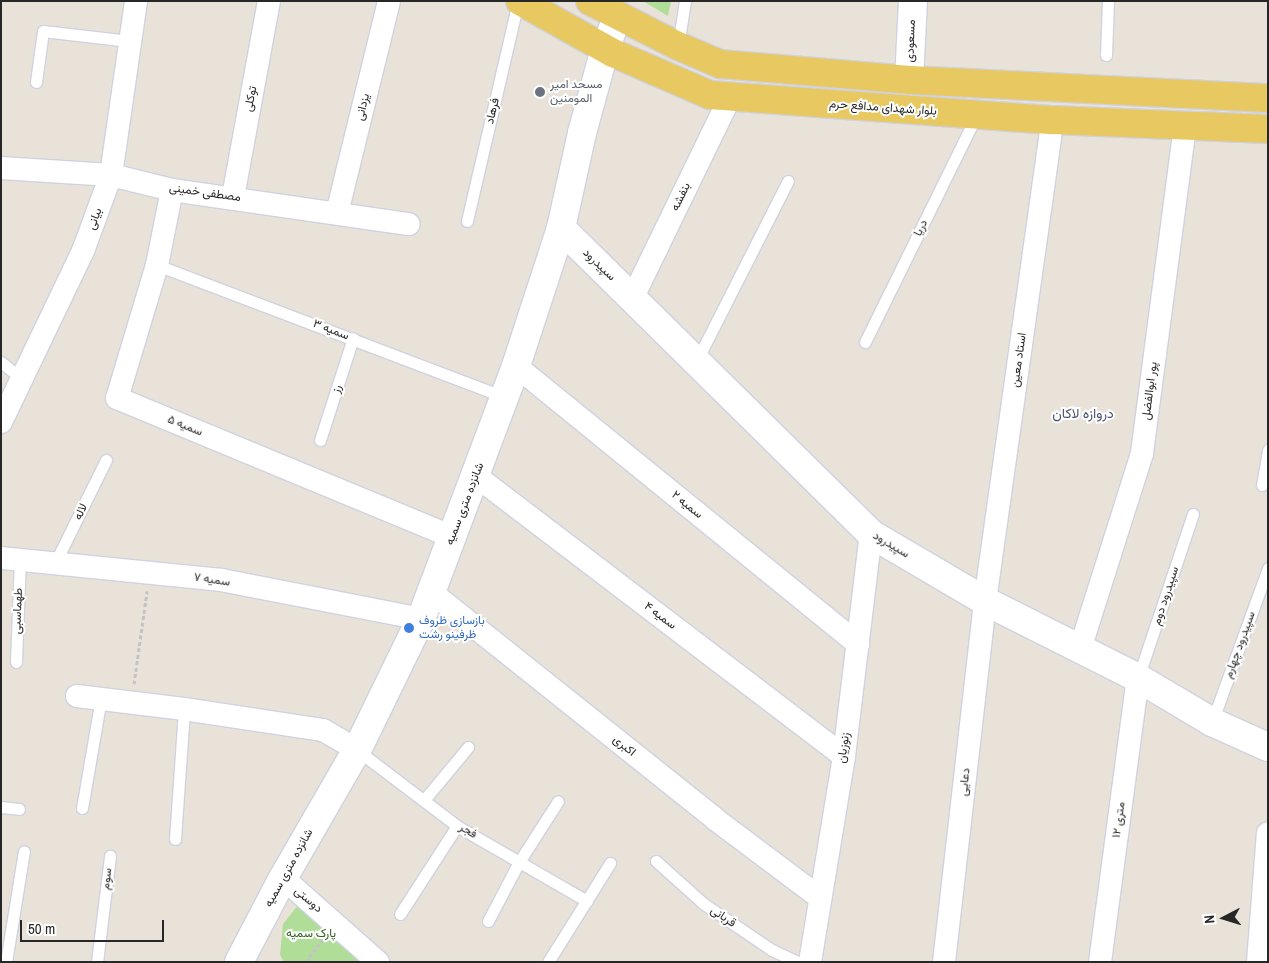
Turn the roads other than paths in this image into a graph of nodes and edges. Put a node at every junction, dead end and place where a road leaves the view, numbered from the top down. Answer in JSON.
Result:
{"nodes":[{"id":1,"x":136,"y":1,"type":"edge"},
{"id":2,"x":269,"y":1,"type":"edge"},
{"id":3,"x":390,"y":1,"type":"edge"},
{"id":4,"x":519,"y":1,"type":"edge"},
{"id":5,"x":590,"y":1,"type":"edge"},
{"id":6,"x":685,"y":1,"type":"edge"},
{"id":7,"x":912,"y":1,"type":"edge"},
{"id":8,"x":1108,"y":1,"type":"edge"},
{"id":9,"x":617,"y":17,"type":"junction"},
{"id":10,"x":129,"y":41,"type":"junction"},
{"id":11,"x":678,"y":46,"type":"junction"},
{"id":12,"x":605,"y":49,"type":"junction"},
{"id":13,"x":1106,"y":55,"type":"dead end"},
{"id":14,"x":631,"y":62,"type":"junction"},
{"id":15,"x":598,"y":76,"type":"junction"},
{"id":16,"x":909,"y":80,"type":"junction"},
{"id":17,"x":36,"y":82,"type":"dead end"},
{"id":18,"x":730,"y":97,"type":"junction"},
{"id":19,"x":1268,"y":98,"type":"edge"},
{"id":20,"x":977,"y":114,"type":"junction"},
{"id":21,"x":1053,"y":120,"type":"junction"},
{"id":22,"x":1185,"y":125,"type":"junction"},
{"id":23,"x":1268,"y":129,"type":"edge"},
{"id":24,"x":1,"y":168,"type":"edge"},
{"id":25,"x":112,"y":175,"type":"junction"},
{"id":26,"x":788,"y":181,"type":"dead end"},
{"id":27,"x":172,"y":190,"type":"junction"},
{"id":28,"x":233,"y":197,"type":"junction"},
{"id":29,"x":337,"y":213,"type":"junction"},
{"id":30,"x":467,"y":221,"type":"dead end"},
{"id":31,"x":409,"y":224,"type":"dead end"},
{"id":32,"x":561,"y":228,"type":"junction"},
{"id":33,"x":156,"y":265,"type":"junction"},
{"id":34,"x":633,"y":297,"type":"junction"},
{"id":35,"x":353,"y":338,"type":"junction"},
{"id":36,"x":865,"y":342,"type":"dead end"},
{"id":37,"x":1,"y":362,"type":"edge"},
{"id":38,"x":696,"y":362,"type":"junction"},
{"id":39,"x":516,"y":366,"type":"junction"},
{"id":40,"x":23,"y":380,"type":"junction"},
{"id":41,"x":505,"y":397,"type":"junction"},
{"id":42,"x":1,"y":422,"type":"edge"},
{"id":43,"x":320,"y":440,"type":"dead end"},
{"id":44,"x":1268,"y":450,"type":"edge"},
{"id":45,"x":106,"y":460,"type":"dead end"},
{"id":46,"x":476,"y":476,"type":"junction"},
{"id":47,"x":1262,"y":485,"type":"dead end"},
{"id":48,"x":1193,"y":514,"type":"dead end"},
{"id":49,"x":871,"y":534,"type":"junction"},
{"id":50,"x":453,"y":537,"type":"junction"},
{"id":51,"x":11,"y":559,"type":"edge"},
{"id":52,"x":55,"y":563,"type":"junction"},
{"id":53,"x":1268,"y":568,"type":"edge"},
{"id":54,"x":430,"y":592,"type":"junction"},
{"id":55,"x":985,"y":601,"type":"junction"},
{"id":56,"x":421,"y":619,"type":"junction"},
{"id":57,"x":858,"y":644,"type":"junction"},
{"id":58,"x":1080,"y":649,"type":"junction"},
{"id":59,"x":16,"y":662,"type":"dead end"},
{"id":60,"x":1138,"y":678,"type":"junction"},
{"id":61,"x":77,"y":696,"type":"dead end"},
{"id":62,"x":101,"y":698,"type":"junction"},
{"id":63,"x":184,"y":709,"type":"junction"},
{"id":64,"x":1212,"y":722,"type":"junction"},
{"id":65,"x":468,"y":746,"type":"dead end"},
{"id":66,"x":1268,"y":747,"type":"edge"},
{"id":67,"x":357,"y":750,"type":"junction"},
{"id":68,"x":844,"y":756,"type":"junction"},
{"id":69,"x":424,"y":800,"type":"junction"},
{"id":70,"x":558,"y":801,"type":"dead end"},
{"id":71,"x":1,"y":806,"type":"edge"},
{"id":72,"x":82,"y":808,"type":"dead end"},
{"id":73,"x":19,"y":809,"type":"dead end"},
{"id":74,"x":457,"y":826,"type":"junction"},
{"id":75,"x":1268,"y":833,"type":"edge"},
{"id":76,"x":175,"y":839,"type":"dead end"},
{"id":77,"x":24,"y":851,"type":"dead end"},
{"id":78,"x":110,"y":856,"type":"dead end"},
{"id":79,"x":656,"y":861,"type":"dead end"},
{"id":80,"x":519,"y":862,"type":"junction"},
{"id":81,"x":610,"y":863,"type":"dead end"},
{"id":82,"x":283,"y":878,"type":"junction"},
{"id":83,"x":819,"y":897,"type":"junction"},
{"id":84,"x":586,"y":901,"type":"junction"},
{"id":85,"x":400,"y":914,"type":"dead end"},
{"id":86,"x":488,"y":921,"type":"dead end"},
{"id":87,"x":6,"y":962,"type":"edge"},
{"id":88,"x":97,"y":962,"type":"edge"},
{"id":89,"x":238,"y":962,"type":"edge"},
{"id":90,"x":378,"y":962,"type":"edge"},
{"id":91,"x":548,"y":962,"type":"edge"},
{"id":92,"x":798,"y":962,"type":"edge"},
{"id":93,"x":810,"y":962,"type":"edge"},
{"id":94,"x":944,"y":962,"type":"edge"},
{"id":95,"x":1100,"y":962,"type":"edge"},
{"id":96,"x":1258,"y":962,"type":"edge"}],
"edges":[{"from":1,"to":10,"type":"street","name":"بیانی"},
{"from":2,"to":28,"type":"street","name":"توکلی"},
{"from":3,"to":29,"type":"street","name":"یزدانی"},
{"from":4,"to":12,"type":"main road","name":"بلوار شهدای مدافع حرم"},
{"from":4,"to":30,"type":"lane","name":"فرهاد"},
{"from":5,"to":9,"type":"main road"},
{"from":6,"to":11,"type":"lane"},
{"from":7,"to":16,"type":"street","name":"مسعودی"},
{"from":8,"to":13,"type":"lane"},
{"from":9,"to":11,"type":"main road"},
{"from":9,"to":12,"type":"street","name":"شانزده متری سمیه"},
{"from":10,"to":17,"type":"lane"},
{"from":10,"to":25,"type":"street","name":"بیانی"},
{"from":11,"to":16,"type":"main road"},
{"from":12,"to":14,"type":"main road","name":"بلوار شهدای مدافع حرم"},
{"from":12,"to":15,"type":"street","name":"شانزده متری سمیه"},
{"from":14,"to":15,"type":"street"},
{"from":14,"to":18,"type":"main road","name":"بلوار شهدای مدافع حرم"},
{"from":15,"to":32,"type":"street","name":"شانزده متری سمیه"},
{"from":16,"to":19,"type":"main road"},
{"from":18,"to":20,"type":"main road","name":"بلوار شهدای مدافع حرم"},
{"from":18,"to":34,"type":"street","name":"بنفشه"},
{"from":20,"to":21,"type":"main road","name":"بلوار شهدای مدافع حرم"},
{"from":20,"to":36,"type":"lane","name":"دریا"},
{"from":21,"to":22,"type":"main road","name":"بلوار شهدای مدافع حرم"},
{"from":21,"to":55,"type":"street","name":"استاد معین"},
{"from":22,"to":23,"type":"main road","name":"بلوار شهدای مدافع حرم"},
{"from":22,"to":58,"type":"street","name":"پور ابوالفضل"},
{"from":24,"to":25,"type":"street","name":"مصطفی خمینی"},
{"from":25,"to":27,"type":"street","name":"مصطفی خمینی"},
{"from":25,"to":40,"type":"street","name":"بیانی"},
{"from":26,"to":38,"type":"lane"},
{"from":27,"to":28,"type":"street","name":"مصطفی خمینی"},
{"from":27,"to":33,"type":"street","name":"سمیه ۵"},
{"from":28,"to":29,"type":"street","name":"مصطفی خمینی"},
{"from":29,"to":31,"type":"street","name":"مصطفی خمینی"},
{"from":32,"to":34,"type":"street","name":"سپیدرود"},
{"from":32,"to":39,"type":"street","name":"شانزده متری سمیه"},
{"from":33,"to":35,"type":"lane","name":"سمیه ۳"},
{"from":33,"to":50,"type":"street","name":"سمیه ۵"},
{"from":34,"to":38,"type":"street","name":"سپیدرود"},
{"from":35,"to":41,"type":"lane","name":"سمیه ۳"},
{"from":35,"to":43,"type":"lane","name":"رز"},
{"from":37,"to":40,"type":"lane"},
{"from":38,"to":49,"type":"street","name":"سپیدرود"},
{"from":39,"to":41,"type":"street","name":"شانزده متری سمیه"},
{"from":39,"to":57,"type":"street","name":"سمیه ۲"},
{"from":40,"to":42,"type":"street","name":"بیانی"},
{"from":41,"to":46,"type":"street","name":"شانزده متری سمیه"},
{"from":44,"to":47,"type":"lane"},
{"from":45,"to":52,"type":"lane","name":"لاله"},
{"from":46,"to":50,"type":"street","name":"شانزده متری سمیه"},
{"from":46,"to":68,"type":"street","name":"سمیه ۴"},
{"from":48,"to":60,"type":"lane","name":"سپیدرود دوم"},
{"from":49,"to":55,"type":"street","name":"سپیدرود"},
{"from":49,"to":57,"type":"street","name":"زنوزیان"},
{"from":50,"to":54,"type":"street","name":"شانزده متری سمیه"},
{"from":51,"to":52,"type":"street","name":"سمیه ۷"},
{"from":51,"to":59,"type":"lane","name":"طهماسبی"},
{"from":52,"to":56,"type":"street","name":"سمیه ۷"},
{"from":53,"to":64,"type":"lane","name":"سپیدرود چهارم"},
{"from":54,"to":56,"type":"street","name":"شانزده متری سمیه"},
{"from":54,"to":83,"type":"street","name":"اکبری"},
{"from":55,"to":58,"type":"street","name":"سپیدرود"},
{"from":55,"to":94,"type":"street","name":"دعایی"},
{"from":56,"to":67,"type":"street","name":"شانزده متری سمیه"},
{"from":57,"to":68,"type":"street","name":"زنوزیان"},
{"from":58,"to":60,"type":"street","name":"سپیدرود"},
{"from":60,"to":64,"type":"street","name":"سپیدرود"},
{"from":60,"to":95,"type":"street","name":"۱۲ متری"},
{"from":61,"to":62,"type":"street"},
{"from":62,"to":63,"type":"street"},
{"from":62,"to":72,"type":"lane"},
{"from":63,"to":67,"type":"street"},
{"from":63,"to":76,"type":"lane"},
{"from":64,"to":66,"type":"street","name":"سپیدرود"},
{"from":65,"to":69,"type":"lane"},
{"from":67,"to":69,"type":"lane","name":"فجر"},
{"from":67,"to":82,"type":"street","name":"شانزده متری سمیه"},
{"from":68,"to":83,"type":"street","name":"زنوزیان"},
{"from":69,"to":74,"type":"lane","name":"فجر"},
{"from":70,"to":80,"type":"lane"},
{"from":71,"to":73,"type":"lane"},
{"from":74,"to":80,"type":"lane","name":"فجر"},
{"from":74,"to":85,"type":"lane"},
{"from":75,"to":96,"type":"street"},
{"from":77,"to":87,"type":"lane"},
{"from":78,"to":88,"type":"lane","name":"سوم"},
{"from":79,"to":92,"type":"lane","name":"قربانی"},
{"from":80,"to":84,"type":"lane","name":"فجر"},
{"from":80,"to":86,"type":"lane"},
{"from":81,"to":84,"type":"lane"},
{"from":82,"to":89,"type":"street","name":"شانزده متری سمیه"},
{"from":82,"to":90,"type":"street","name":"دوستی"},
{"from":83,"to":93,"type":"street","name":"زنوزیان"},
{"from":84,"to":91,"type":"lane"}]}
